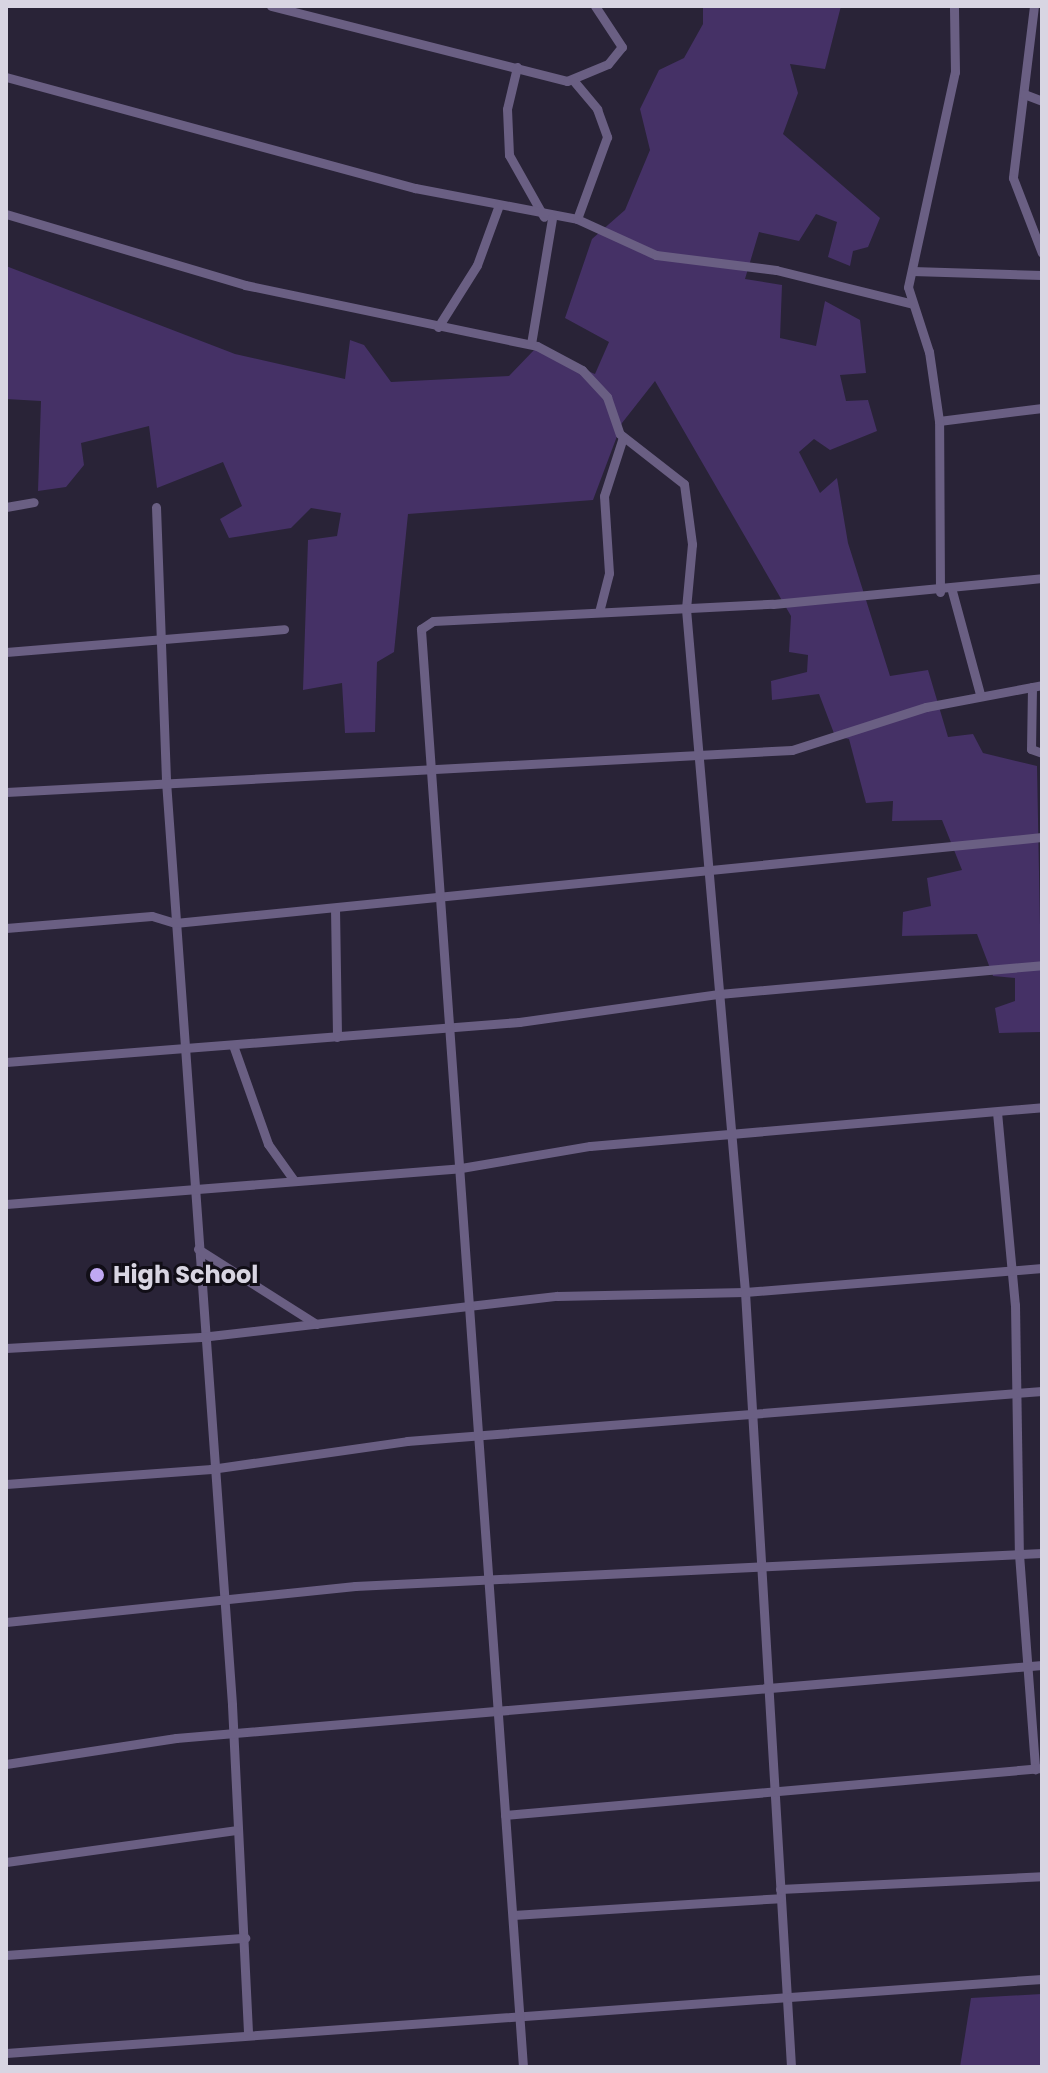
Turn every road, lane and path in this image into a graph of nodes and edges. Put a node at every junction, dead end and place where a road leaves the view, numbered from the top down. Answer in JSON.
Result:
{"nodes":[{"id":1,"x":271,"y":6,"type":"edge"},
{"id":2,"x":595,"y":6,"type":"edge"},
{"id":3,"x":954,"y":6,"type":"edge"},
{"id":4,"x":1034,"y":6,"type":"edge"},
{"id":5,"x":517,"y":67,"type":"junction"},
{"id":6,"x":6,"y":77,"type":"edge"},
{"id":7,"x":573,"y":80,"type":"junction"},
{"id":8,"x":1024,"y":94,"type":"junction"},
{"id":9,"x":1042,"y":101,"type":"edge"},
{"id":10,"x":499,"y":205,"type":"junction"},
{"id":11,"x":6,"y":214,"type":"edge"},
{"id":12,"x":548,"y":218,"type":"junction"},
{"id":13,"x":577,"y":219,"type":"junction"},
{"id":14,"x":1042,"y":253,"type":"edge"},
{"id":15,"x":912,"y":271,"type":"junction"},
{"id":16,"x":1042,"y":275,"type":"edge"},
{"id":17,"x":913,"y":304,"type":"junction"},
{"id":18,"x":438,"y":327,"type":"junction"},
{"id":19,"x":531,"y":344,"type":"junction"},
{"id":20,"x":1042,"y":408,"type":"edge"},
{"id":21,"x":939,"y":421,"type":"junction"},
{"id":22,"x":623,"y":437,"type":"junction"},
{"id":23,"x":34,"y":502,"type":"dead end"},
{"id":24,"x":6,"y":507,"type":"edge"},
{"id":25,"x":156,"y":507,"type":"dead end"},
{"id":26,"x":1042,"y":578,"type":"edge"},
{"id":27,"x":952,"y":591,"type":"junction"},
{"id":28,"x":940,"y":592,"type":"junction"},
{"id":29,"x":686,"y":609,"type":"junction"},
{"id":30,"x":599,"y":612,"type":"junction"},
{"id":31,"x":284,"y":629,"type":"dead end"},
{"id":32,"x":158,"y":642,"type":"junction"},
{"id":33,"x":6,"y":652,"type":"edge"},
{"id":34,"x":1037,"y":686,"type":"edge"},
{"id":35,"x":980,"y":694,"type":"junction"},
{"id":36,"x":1042,"y":753,"type":"edge"},
{"id":37,"x":697,"y":756,"type":"junction"},
{"id":38,"x":433,"y":771,"type":"junction"},
{"id":39,"x":166,"y":781,"type":"junction"},
{"id":40,"x":6,"y":792,"type":"edge"},
{"id":41,"x":1042,"y":837,"type":"edge"},
{"id":42,"x":705,"y":875,"type":"junction"},
{"id":43,"x":442,"y":898,"type":"junction"},
{"id":44,"x":335,"y":908,"type":"junction"},
{"id":45,"x":175,"y":923,"type":"junction"},
{"id":46,"x":6,"y":928,"type":"edge"},
{"id":47,"x":1042,"y":965,"type":"edge"},
{"id":48,"x":719,"y":994,"type":"junction"},
{"id":49,"x":451,"y":1025,"type":"junction"},
{"id":50,"x":337,"y":1037,"type":"junction"},
{"id":51,"x":233,"y":1045,"type":"junction"},
{"id":52,"x":185,"y":1048,"type":"junction"},
{"id":53,"x":6,"y":1062,"type":"edge"},
{"id":54,"x":1042,"y":1107,"type":"edge"},
{"id":55,"x":997,"y":1112,"type":"junction"},
{"id":56,"x":726,"y":1137,"type":"junction"},
{"id":57,"x":461,"y":1168,"type":"junction"},
{"id":58,"x":293,"y":1179,"type":"junction"},
{"id":59,"x":193,"y":1189,"type":"junction"},
{"id":60,"x":6,"y":1204,"type":"edge"},
{"id":61,"x":198,"y":1249,"type":"junction"},
{"id":62,"x":1042,"y":1268,"type":"edge"},
{"id":63,"x":1013,"y":1273,"type":"junction"},
{"id":64,"x":745,"y":1292,"type":"junction"},
{"id":65,"x":470,"y":1307,"type":"junction"},
{"id":66,"x":316,"y":1324,"type":"junction"},
{"id":67,"x":201,"y":1337,"type":"junction"},
{"id":68,"x":6,"y":1348,"type":"edge"},
{"id":69,"x":1042,"y":1391,"type":"edge"},
{"id":70,"x":1013,"y":1392,"type":"junction"},
{"id":71,"x":753,"y":1416,"type":"junction"},
{"id":72,"x":479,"y":1436,"type":"junction"},
{"id":73,"x":211,"y":1469,"type":"junction"},
{"id":74,"x":6,"y":1484,"type":"edge"},
{"id":75,"x":1042,"y":1553,"type":"edge"},
{"id":76,"x":1019,"y":1554,"type":"junction"},
{"id":77,"x":763,"y":1564,"type":"junction"},
{"id":78,"x":491,"y":1580,"type":"junction"},
{"id":79,"x":222,"y":1600,"type":"junction"},
{"id":80,"x":6,"y":1622,"type":"edge"},
{"id":81,"x":1042,"y":1665,"type":"edge"},
{"id":82,"x":1030,"y":1666,"type":"junction"},
{"id":83,"x":769,"y":1691,"type":"junction"},
{"id":84,"x":498,"y":1710,"type":"junction"},
{"id":85,"x":232,"y":1734,"type":"junction"},
{"id":86,"x":6,"y":1764,"type":"edge"},
{"id":87,"x":1039,"y":1769,"type":"edge"},
{"id":88,"x":774,"y":1791,"type":"junction"},
{"id":89,"x":505,"y":1815,"type":"junction"},
{"id":90,"x":236,"y":1830,"type":"junction"},
{"id":91,"x":6,"y":1862,"type":"edge"},
{"id":92,"x":1042,"y":1876,"type":"edge"},
{"id":93,"x":780,"y":1893,"type":"junction"},
{"id":94,"x":513,"y":1915,"type":"junction"},
{"id":95,"x":245,"y":1938,"type":"junction"},
{"id":96,"x":6,"y":1955,"type":"edge"},
{"id":97,"x":1042,"y":1979,"type":"edge"},
{"id":98,"x":789,"y":2000,"type":"junction"},
{"id":99,"x":518,"y":2016,"type":"junction"},
{"id":100,"x":248,"y":2035,"type":"junction"},
{"id":101,"x":6,"y":2053,"type":"edge"},
{"id":102,"x":523,"y":2067,"type":"edge"},
{"id":103,"x":791,"y":2067,"type":"edge"}],
"edges":[{"from":1,"to":5,"type":"street"},
{"from":2,"to":7,"type":"street"},
{"from":3,"to":15,"type":"street"},
{"from":4,"to":8,"type":"street"},
{"from":5,"to":7,"type":"street"},
{"from":5,"to":12,"type":"street"},
{"from":6,"to":10,"type":"street"},
{"from":7,"to":13,"type":"street"},
{"from":8,"to":9,"type":"street"},
{"from":8,"to":14,"type":"street"},
{"from":10,"to":12,"type":"street"},
{"from":10,"to":18,"type":"street"},
{"from":11,"to":18,"type":"street"},
{"from":12,"to":13,"type":"street"},
{"from":12,"to":19,"type":"street"},
{"from":13,"to":17,"type":"street"},
{"from":15,"to":16,"type":"street"},
{"from":15,"to":17,"type":"street"},
{"from":17,"to":21,"type":"street"},
{"from":18,"to":19,"type":"street"},
{"from":19,"to":22,"type":"street"},
{"from":20,"to":21,"type":"street"},
{"from":21,"to":28,"type":"street"},
{"from":22,"to":29,"type":"street"},
{"from":22,"to":30,"type":"street"},
{"from":23,"to":24,"type":"street"},
{"from":25,"to":32,"type":"street"},
{"from":26,"to":27,"type":"street"},
{"from":27,"to":28,"type":"street"},
{"from":27,"to":35,"type":"street"},
{"from":28,"to":29,"type":"street"},
{"from":29,"to":30,"type":"street"},
{"from":29,"to":37,"type":"street"},
{"from":30,"to":38,"type":"street"},
{"from":31,"to":32,"type":"street"},
{"from":32,"to":33,"type":"street"},
{"from":32,"to":39,"type":"street"},
{"from":34,"to":35,"type":"street"},
{"from":34,"to":36,"type":"street"},
{"from":35,"to":37,"type":"street"},
{"from":37,"to":38,"type":"street"},
{"from":37,"to":42,"type":"street"},
{"from":38,"to":39,"type":"street"},
{"from":38,"to":43,"type":"street"},
{"from":39,"to":40,"type":"street"},
{"from":39,"to":45,"type":"street"},
{"from":41,"to":42,"type":"street"},
{"from":42,"to":43,"type":"street"},
{"from":42,"to":48,"type":"street"},
{"from":43,"to":44,"type":"street"},
{"from":43,"to":49,"type":"street"},
{"from":44,"to":45,"type":"street"},
{"from":44,"to":50,"type":"street"},
{"from":45,"to":46,"type":"street"},
{"from":45,"to":52,"type":"street"},
{"from":47,"to":48,"type":"street"},
{"from":48,"to":49,"type":"street"},
{"from":48,"to":56,"type":"street"},
{"from":49,"to":50,"type":"street"},
{"from":49,"to":57,"type":"street"},
{"from":50,"to":51,"type":"street"},
{"from":51,"to":52,"type":"street"},
{"from":51,"to":58,"type":"street"},
{"from":52,"to":53,"type":"street"},
{"from":52,"to":59,"type":"street"},
{"from":54,"to":55,"type":"street"},
{"from":55,"to":56,"type":"street"},
{"from":55,"to":63,"type":"street"},
{"from":56,"to":57,"type":"street"},
{"from":56,"to":64,"type":"street"},
{"from":57,"to":58,"type":"street"},
{"from":57,"to":65,"type":"street"},
{"from":58,"to":59,"type":"street"},
{"from":59,"to":60,"type":"street"},
{"from":59,"to":61,"type":"street"},
{"from":61,"to":66,"type":"street"},
{"from":61,"to":67,"type":"street"},
{"from":62,"to":63,"type":"street"},
{"from":63,"to":64,"type":"street"},
{"from":63,"to":70,"type":"street"},
{"from":64,"to":65,"type":"street"},
{"from":64,"to":71,"type":"street"},
{"from":65,"to":66,"type":"street"},
{"from":65,"to":72,"type":"street"},
{"from":66,"to":67,"type":"street"},
{"from":67,"to":68,"type":"street"},
{"from":67,"to":73,"type":"street"},
{"from":69,"to":70,"type":"street"},
{"from":70,"to":71,"type":"street"},
{"from":70,"to":76,"type":"street"},
{"from":71,"to":72,"type":"street"},
{"from":71,"to":77,"type":"street"},
{"from":72,"to":73,"type":"street"},
{"from":72,"to":78,"type":"street"},
{"from":73,"to":74,"type":"street"},
{"from":73,"to":79,"type":"street"},
{"from":75,"to":76,"type":"street"},
{"from":76,"to":77,"type":"street"},
{"from":76,"to":82,"type":"street"},
{"from":77,"to":78,"type":"street"},
{"from":77,"to":83,"type":"street"},
{"from":78,"to":79,"type":"street"},
{"from":78,"to":84,"type":"street"},
{"from":79,"to":80,"type":"street"},
{"from":79,"to":85,"type":"street"},
{"from":81,"to":82,"type":"street"},
{"from":82,"to":83,"type":"street"},
{"from":82,"to":87,"type":"street"},
{"from":83,"to":84,"type":"street"},
{"from":83,"to":88,"type":"street"},
{"from":84,"to":85,"type":"street"},
{"from":84,"to":89,"type":"street"},
{"from":85,"to":86,"type":"street"},
{"from":85,"to":90,"type":"street"},
{"from":87,"to":88,"type":"street"},
{"from":88,"to":89,"type":"street"},
{"from":88,"to":93,"type":"street"},
{"from":89,"to":94,"type":"street"},
{"from":90,"to":91,"type":"street"},
{"from":90,"to":95,"type":"street"},
{"from":92,"to":93,"type":"street"},
{"from":93,"to":94,"type":"street"},
{"from":93,"to":98,"type":"street"},
{"from":94,"to":99,"type":"street"},
{"from":95,"to":96,"type":"street"},
{"from":95,"to":100,"type":"street"},
{"from":97,"to":98,"type":"street"},
{"from":98,"to":99,"type":"street"},
{"from":98,"to":103,"type":"street"},
{"from":99,"to":100,"type":"street"},
{"from":99,"to":102,"type":"street"},
{"from":100,"to":101,"type":"street"}]}
